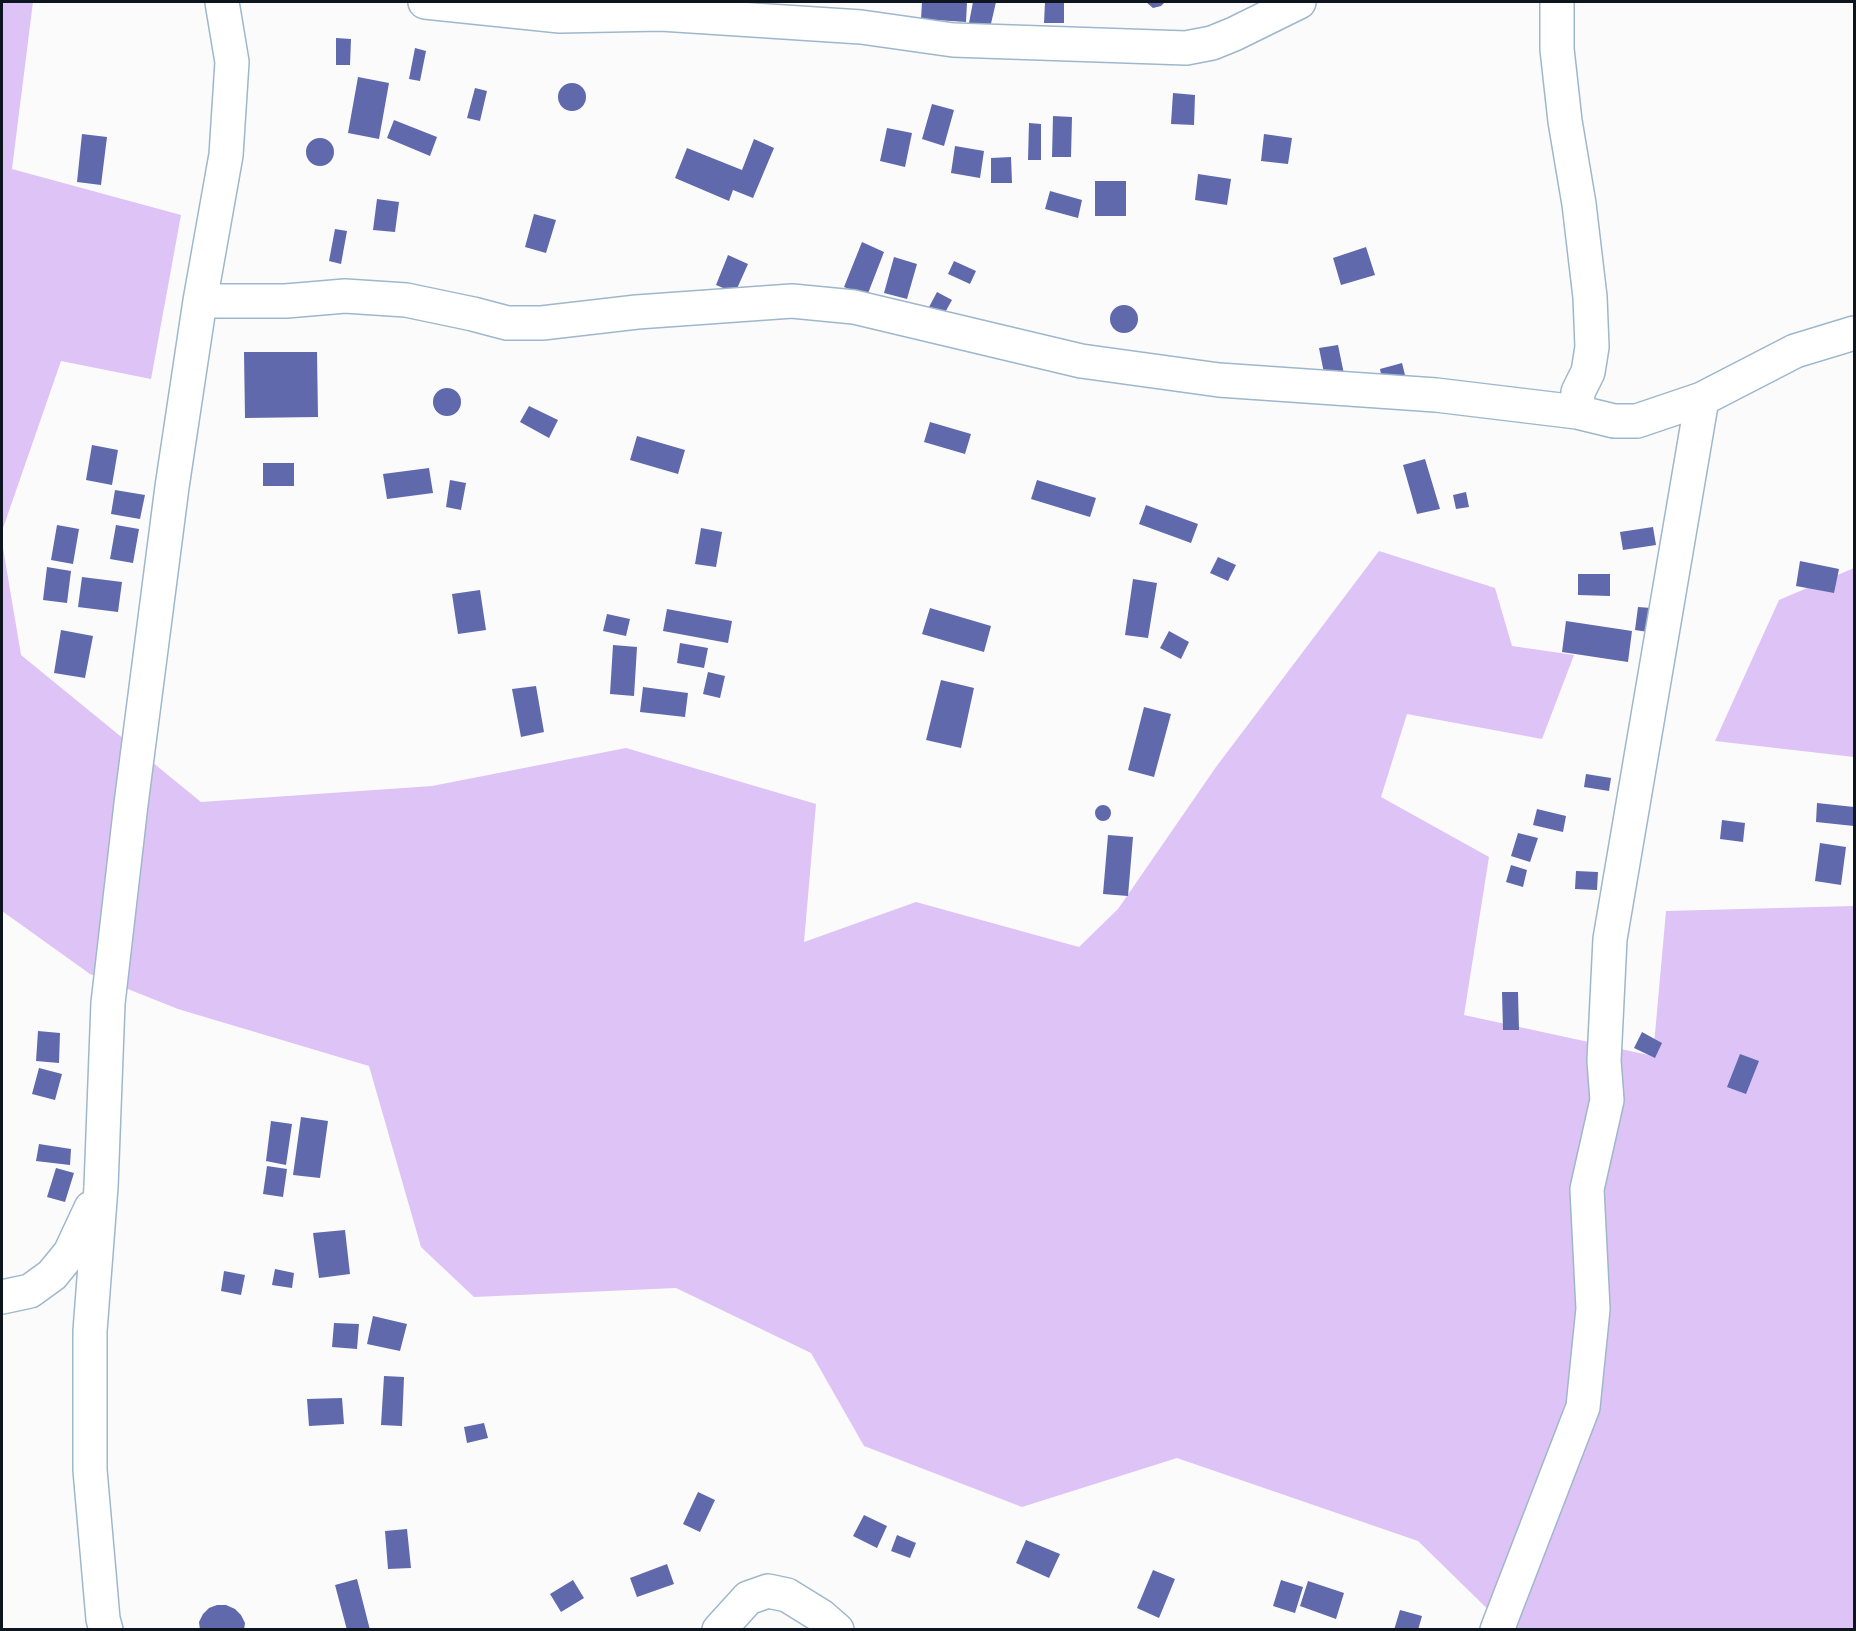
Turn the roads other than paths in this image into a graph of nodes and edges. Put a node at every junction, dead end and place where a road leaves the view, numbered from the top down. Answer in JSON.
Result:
{"nodes":[{"id":1,"x":222,"y":2,"type":"edge"},
{"id":2,"x":425,"y":2,"type":"edge"},
{"id":3,"x":1299,"y":2,"type":"edge"},
{"id":4,"x":1557,"y":2,"type":"edge"},
{"id":5,"x":865,"y":14,"type":"edge"},
{"id":6,"x":200,"y":301,"type":"junction"},
{"id":7,"x":1854,"y":333,"type":"edge"},
{"id":8,"x":1702,"y":399,"type":"junction"},
{"id":9,"x":1577,"y":412,"type":"junction"},
{"id":10,"x":101,"y":1187,"type":"junction"},
{"id":11,"x":2,"y":1297,"type":"edge"},
{"id":12,"x":106,"y":1629,"type":"edge"},
{"id":13,"x":719,"y":1629,"type":"edge"},
{"id":14,"x":837,"y":1629,"type":"edge"},
{"id":15,"x":1497,"y":1629,"type":"edge"}],
"edges":[{"from":1,"to":6,"type":"street"},
{"from":2,"to":5,"type":"street"},
{"from":3,"to":5,"type":"street"},
{"from":4,"to":9,"type":"street"},
{"from":6,"to":9,"type":"street"},
{"from":6,"to":10,"type":"street"},
{"from":7,"to":8,"type":"street"},
{"from":8,"to":9,"type":"street"},
{"from":8,"to":15,"type":"street"},
{"from":10,"to":11,"type":"street"},
{"from":10,"to":12,"type":"street"},
{"from":13,"to":14,"type":"street"}]}
